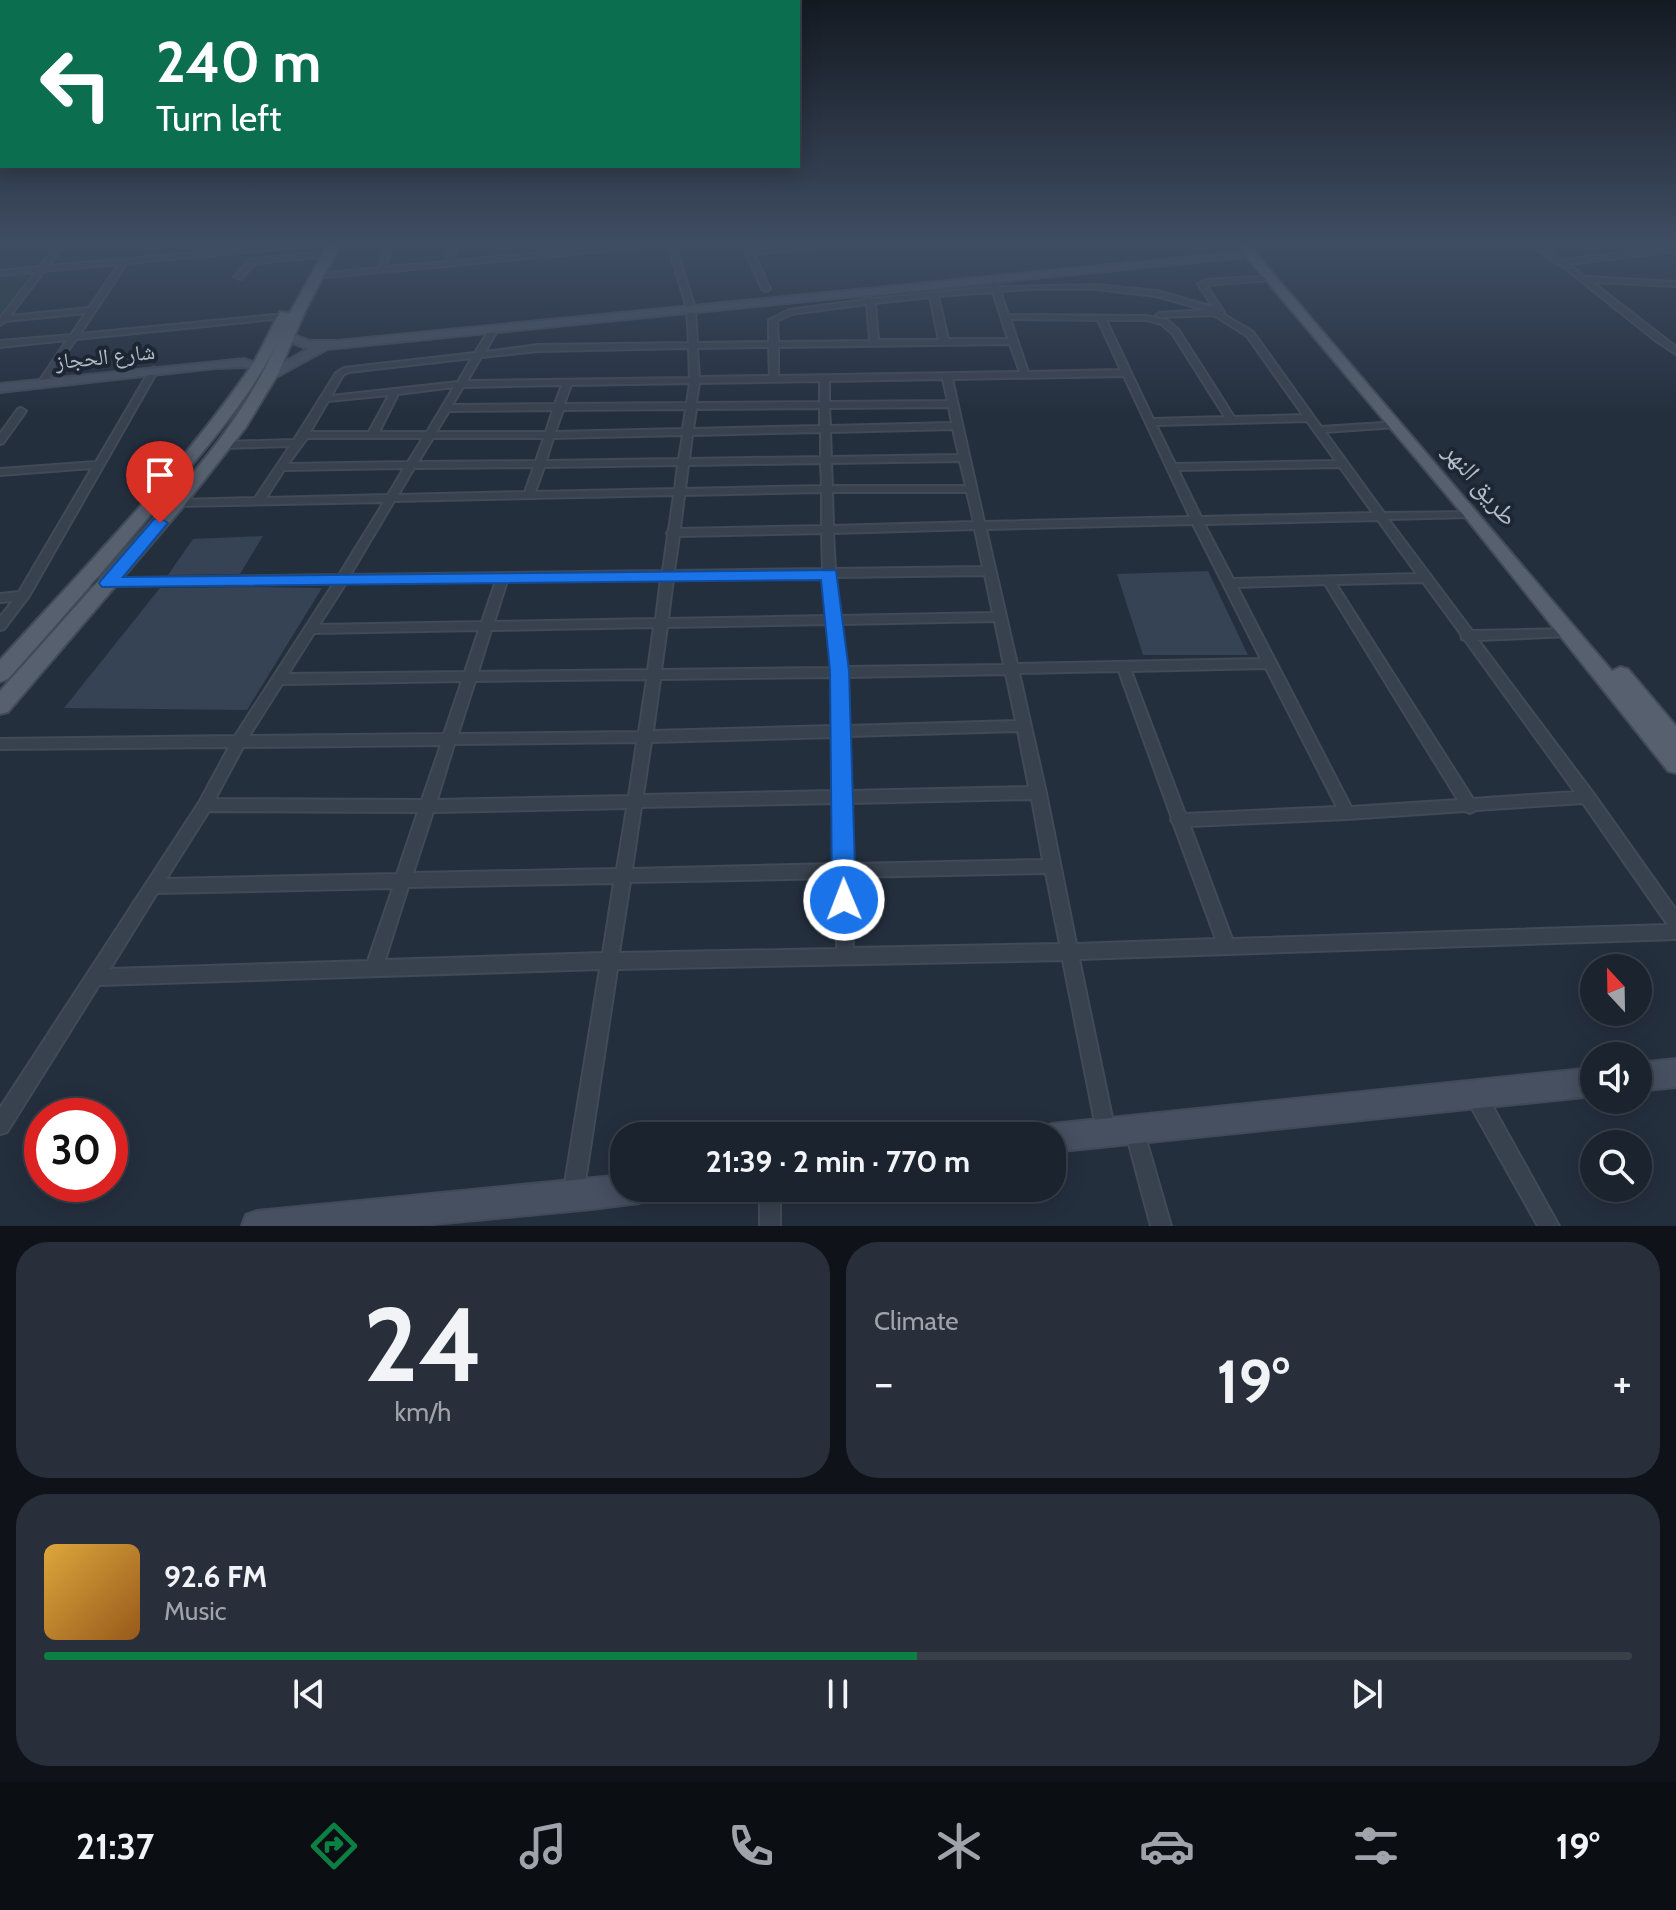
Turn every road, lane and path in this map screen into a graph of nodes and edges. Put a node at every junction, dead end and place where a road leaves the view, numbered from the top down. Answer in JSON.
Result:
{"nodes":[{"id":1,"x":17,"y":300,"type":"edge"},
{"id":2,"x":98,"y":300,"type":"edge"},
{"id":3,"x":293,"y":300,"type":"edge"},
{"id":4,"x":306,"y":300,"type":"edge"},
{"id":5,"x":688,"y":300,"type":"edge"},
{"id":6,"x":765,"y":300,"type":"edge"},
{"id":7,"x":777,"y":300,"type":"edge"},
{"id":8,"x":868,"y":300,"type":"edge"},
{"id":9,"x":896,"y":300,"type":"edge"},
{"id":10,"x":935,"y":300,"type":"edge"},
{"id":11,"x":1001,"y":300,"type":"edge"},
{"id":12,"x":1174,"y":300,"type":"edge"},
{"id":13,"x":1189,"y":300,"type":"edge"},
{"id":14,"x":1212,"y":300,"type":"edge"},
{"id":15,"x":1289,"y":300,"type":"edge"},
{"id":16,"x":1293,"y":300,"type":"edge"},
{"id":17,"x":1606,"y":300,"type":"edge"},
{"id":18,"x":871,"y":303,"type":"junction"},
{"id":19,"x":691,"y":308,"type":"junction"},
{"id":20,"x":91,"y":310,"type":"junction"},
{"id":21,"x":789,"y":312,"type":"junction"},
{"id":22,"x":1220,"y":312,"type":"junction"},
{"id":23,"x":285,"y":316,"type":"junction"},
{"id":24,"x":1007,"y":317,"type":"junction"},
{"id":25,"x":1159,"y":317,"type":"junction"},
{"id":26,"x":1101,"y":318,"type":"junction"},
{"id":27,"x":2,"y":321,"type":"edge"},
{"id":28,"x":494,"y":329,"type":"junction"},
{"id":29,"x":72,"y":337,"type":"junction"},
{"id":30,"x":289,"y":337,"type":"junction"},
{"id":31,"x":1014,"y":341,"type":"junction"},
{"id":32,"x":944,"y":342,"type":"junction"},
{"id":33,"x":874,"y":343,"type":"junction"},
{"id":34,"x":0,"y":344,"type":"edge"},
{"id":35,"x":772,"y":344,"type":"junction"},
{"id":36,"x":336,"y":345,"type":"junction"},
{"id":37,"x":693,"y":345,"type":"junction"},
{"id":38,"x":1676,"y":351,"type":"edge"},
{"id":39,"x":476,"y":355,"type":"junction"},
{"id":40,"x":265,"y":364,"type":"junction"},
{"id":41,"x":154,"y":370,"type":"junction"},
{"id":42,"x":1125,"y":373,"type":"junction"},
{"id":43,"x":1025,"y":375,"type":"junction"},
{"id":44,"x":824,"y":378,"type":"junction"},
{"id":45,"x":947,"y":378,"type":"junction"},
{"id":46,"x":774,"y":379,"type":"junction"},
{"id":47,"x":695,"y":381,"type":"junction"},
{"id":48,"x":42,"y":383,"type":"junction"},
{"id":49,"x":567,"y":383,"type":"junction"},
{"id":50,"x":460,"y":384,"type":"junction"},
{"id":51,"x":0,"y":388,"type":"edge"},
{"id":52,"x":395,"y":391,"type":"junction"},
{"id":53,"x":325,"y":399,"type":"junction"},
{"id":54,"x":953,"y":404,"type":"junction"},
{"id":55,"x":824,"y":405,"type":"junction"},
{"id":56,"x":692,"y":407,"type":"junction"},
{"id":57,"x":446,"y":408,"type":"junction"},
{"id":58,"x":558,"y":408,"type":"junction"},
{"id":59,"x":21,"y":411,"type":"dead end"},
{"id":60,"x":1309,"y":418,"type":"junction"},
{"id":61,"x":1231,"y":419,"type":"junction"},
{"id":62,"x":1149,"y":422,"type":"junction"},
{"id":63,"x":1396,"y":424,"type":"junction"},
{"id":64,"x":958,"y":426,"type":"junction"},
{"id":65,"x":824,"y":429,"type":"junction"},
{"id":66,"x":4,"y":430,"type":"edge"},
{"id":67,"x":1317,"y":430,"type":"junction"},
{"id":68,"x":687,"y":431,"type":"junction"},
{"id":69,"x":373,"y":434,"type":"junction"},
{"id":70,"x":429,"y":434,"type":"junction"},
{"id":71,"x":550,"y":435,"type":"junction"},
{"id":72,"x":300,"y":439,"type":"junction"},
{"id":73,"x":0,"y":441,"type":"edge"},
{"id":74,"x":224,"y":445,"type":"junction"},
{"id":75,"x":965,"y":458,"type":"junction"},
{"id":76,"x":826,"y":459,"type":"junction"},
{"id":77,"x":683,"y":462,"type":"junction"},
{"id":78,"x":541,"y":464,"type":"junction"},
{"id":79,"x":1343,"y":464,"type":"junction"},
{"id":80,"x":98,"y":465,"type":"junction"},
{"id":81,"x":410,"y":466,"type":"junction"},
{"id":82,"x":281,"y":467,"type":"junction"},
{"id":83,"x":1172,"y":467,"type":"junction"},
{"id":84,"x":0,"y":472,"type":"edge"},
{"id":85,"x":828,"y":489,"type":"junction"},
{"id":86,"x":972,"y":489,"type":"junction"},
{"id":87,"x":678,"y":493,"type":"junction"},
{"id":88,"x":529,"y":495,"type":"junction"},
{"id":89,"x":389,"y":498,"type":"junction"},
{"id":90,"x":260,"y":499,"type":"junction"},
{"id":91,"x":177,"y":503,"type":"junction"},
{"id":92,"x":1472,"y":514,"type":"junction"},
{"id":93,"x":1381,"y":517,"type":"junction"},
{"id":94,"x":1197,"y":521,"type":"junction"},
{"id":95,"x":980,"y":526,"type":"junction"},
{"id":96,"x":829,"y":529,"type":"junction"},
{"id":97,"x":672,"y":533,"type":"junction"},
{"id":98,"x":988,"y":571,"type":"junction"},
{"id":99,"x":829,"y":574,"type":"junction"},
{"id":100,"x":666,"y":576,"type":"junction"},
{"id":101,"x":1423,"y":578,"type":"junction"},
{"id":102,"x":342,"y":579,"type":"junction"},
{"id":103,"x":502,"y":579,"type":"junction"},
{"id":104,"x":1328,"y":580,"type":"junction"},
{"id":105,"x":82,"y":582,"type":"junction"},
{"id":106,"x":108,"y":583,"type":"junction"},
{"id":107,"x":1229,"y":583,"type":"junction"},
{"id":108,"x":23,"y":596,"type":"junction"},
{"id":109,"x":0,"y":598,"type":"edge"},
{"id":110,"x":1000,"y":617,"type":"junction"},
{"id":111,"x":834,"y":621,"type":"junction"},
{"id":112,"x":659,"y":624,"type":"junction"},
{"id":113,"x":0,"y":626,"type":"edge"},
{"id":114,"x":485,"y":626,"type":"junction"},
{"id":115,"x":309,"y":629,"type":"junction"},
{"id":116,"x":1569,"y":632,"type":"junction"},
{"id":117,"x":1466,"y":636,"type":"junction"},
{"id":118,"x":1269,"y":663,"type":"junction"},
{"id":119,"x":1123,"y":666,"type":"junction"},
{"id":120,"x":1013,"y":668,"type":"junction"},
{"id":121,"x":840,"y":671,"type":"junction"},
{"id":122,"x":0,"y":674,"type":"edge"},
{"id":123,"x":653,"y":675,"type":"junction"},
{"id":124,"x":277,"y":679,"type":"junction"},
{"id":125,"x":469,"y":679,"type":"junction"},
{"id":126,"x":0,"y":706,"type":"edge"},
{"id":127,"x":1647,"y":719,"type":"junction"},
{"id":128,"x":1024,"y":726,"type":"junction"},
{"id":129,"x":841,"y":732,"type":"junction"},
{"id":130,"x":645,"y":737,"type":"junction"},
{"id":131,"x":448,"y":738,"type":"junction"},
{"id":132,"x":239,"y":741,"type":"junction"},
{"id":133,"x":1676,"y":742,"type":"edge"},
{"id":134,"x":0,"y":744,"type":"edge"},
{"id":135,"x":1676,"y":764,"type":"edge"},
{"id":136,"x":1039,"y":793,"type":"junction"},
{"id":137,"x":844,"y":797,"type":"junction"},
{"id":138,"x":1588,"y":797,"type":"junction"},
{"id":139,"x":634,"y":802,"type":"junction"},
{"id":140,"x":205,"y":805,"type":"junction"},
{"id":141,"x":426,"y":806,"type":"junction"},
{"id":142,"x":1470,"y":807,"type":"junction"},
{"id":143,"x":1347,"y":813,"type":"junction"},
{"id":144,"x":1178,"y":820,"type":"junction"},
{"id":145,"x":1054,"y":866,"type":"junction"},
{"id":146,"x":843,"y":871,"type":"junction"},
{"id":147,"x":624,"y":874,"type":"junction"},
{"id":148,"x":401,"y":880,"type":"junction"},
{"id":149,"x":155,"y":886,"type":"junction"},
{"id":150,"x":1676,"y":923,"type":"edge"},
{"id":151,"x":1676,"y":932,"type":"edge"},
{"id":152,"x":1226,"y":944,"type":"junction"},
{"id":153,"x":1070,"y":952,"type":"junction"},
{"id":154,"x":845,"y":957,"type":"junction"},
{"id":155,"x":608,"y":961,"type":"junction"},
{"id":156,"x":374,"y":968,"type":"junction"},
{"id":157,"x":96,"y":977,"type":"junction"},
{"id":158,"x":1676,"y":1073,"type":"edge"},
{"id":159,"x":1652,"y":1076,"type":"edge"},
{"id":160,"x":1580,"y":1083,"type":"edge"},
{"id":161,"x":1475,"y":1094,"type":"junction"},
{"id":162,"x":0,"y":1125,"type":"edge"},
{"id":163,"x":1120,"y":1130,"type":"junction"},
{"id":164,"x":1066,"y":1136,"type":"edge"},
{"id":165,"x":610,"y":1192,"type":"edge"},
{"id":166,"x":573,"y":1197,"type":"junction"},
{"id":167,"x":770,"y":1202,"type":"edge"},
{"id":168,"x":346,"y":1221,"type":"edge"},
{"id":169,"x":257,"y":1226,"type":"edge"},
{"id":170,"x":770,"y":1226,"type":"edge"},
{"id":171,"x":1161,"y":1226,"type":"edge"},
{"id":172,"x":1549,"y":1226,"type":"edge"}],
"edges":[{"from":1,"to":27,"type":"street"},
{"from":2,"to":20,"type":"street"},
{"from":3,"to":23,"type":"main road"},
{"from":4,"to":30,"type":"main road"},
{"from":5,"to":19,"type":"street"},
{"from":6,"to":19,"type":"main road"},
{"from":7,"to":21,"type":"street"},
{"from":8,"to":18,"type":"street"},
{"from":9,"to":18,"type":"street"},
{"from":10,"to":32,"type":"street"},
{"from":11,"to":24,"type":"street"},
{"from":12,"to":25,"type":"street"},
{"from":13,"to":22,"type":"street"},
{"from":14,"to":22,"type":"street"},
{"from":15,"to":63,"type":"main road","name":"طريق النهر"},
{"from":16,"to":127,"type":"main road","name":"طريق النهر"},
{"from":17,"to":38,"type":"street"},
{"from":18,"to":21,"type":"street"},
{"from":18,"to":33,"type":"street"},
{"from":19,"to":28,"type":"main road"},
{"from":19,"to":37,"type":"street"},
{"from":20,"to":27,"type":"street"},
{"from":20,"to":29,"type":"street"},
{"from":21,"to":35,"type":"street"},
{"from":22,"to":25,"type":"street"},
{"from":22,"to":60,"type":"street"},
{"from":23,"to":29,"type":"street"},
{"from":23,"to":40,"type":"main road"},
{"from":24,"to":26,"type":"street"},
{"from":24,"to":31,"type":"street"},
{"from":25,"to":26,"type":"street"},
{"from":25,"to":61,"type":"street"},
{"from":26,"to":42,"type":"street"},
{"from":28,"to":36,"type":"main road"},
{"from":28,"to":39,"type":"street"},
{"from":29,"to":34,"type":"street"},
{"from":29,"to":48,"type":"street"},
{"from":30,"to":36,"type":"main road"},
{"from":30,"to":40,"type":"main road"},
{"from":31,"to":32,"type":"street"},
{"from":31,"to":43,"type":"street"},
{"from":32,"to":33,"type":"street"},
{"from":33,"to":35,"type":"street"},
{"from":35,"to":37,"type":"street"},
{"from":35,"to":46,"type":"street"},
{"from":36,"to":40,"type":"main road"},
{"from":37,"to":39,"type":"street"},
{"from":37,"to":47,"type":"street"},
{"from":39,"to":50,"type":"street"},
{"from":39,"to":53,"type":"street"},
{"from":40,"to":41,"type":"main road","name":"شارع الحجاز"},
{"from":40,"to":74,"type":"main road"},
{"from":40,"to":105,"type":"main road"},
{"from":41,"to":48,"type":"main road","name":"شارع الحجاز"},
{"from":41,"to":80,"type":"street"},
{"from":42,"to":43,"type":"street"},
{"from":42,"to":62,"type":"street"},
{"from":43,"to":45,"type":"street"},
{"from":44,"to":45,"type":"street"},
{"from":44,"to":46,"type":"street"},
{"from":44,"to":55,"type":"street"},
{"from":45,"to":54,"type":"street"},
{"from":46,"to":47,"type":"street"},
{"from":47,"to":49,"type":"street"},
{"from":47,"to":56,"type":"street"},
{"from":48,"to":51,"type":"main road","name":"شارع الحجاز"},
{"from":49,"to":50,"type":"street"},
{"from":49,"to":58,"type":"street"},
{"from":50,"to":52,"type":"street"},
{"from":50,"to":57,"type":"street"},
{"from":52,"to":53,"type":"street"},
{"from":52,"to":69,"type":"street"},
{"from":53,"to":72,"type":"street"},
{"from":54,"to":55,"type":"street"},
{"from":54,"to":64,"type":"street"},
{"from":55,"to":56,"type":"street"},
{"from":55,"to":65,"type":"street"},
{"from":56,"to":58,"type":"street"},
{"from":56,"to":68,"type":"street"},
{"from":57,"to":58,"type":"street"},
{"from":57,"to":70,"type":"street"},
{"from":58,"to":71,"type":"street"},
{"from":59,"to":66,"type":"street"},
{"from":60,"to":61,"type":"street"},
{"from":60,"to":67,"type":"street"},
{"from":61,"to":62,"type":"street"},
{"from":62,"to":83,"type":"street"},
{"from":63,"to":67,"type":"street"},
{"from":63,"to":92,"type":"main road","name":"طريق النهر"},
{"from":64,"to":65,"type":"street"},
{"from":64,"to":75,"type":"street"},
{"from":65,"to":68,"type":"street"},
{"from":65,"to":76,"type":"street"},
{"from":66,"to":73,"type":"street"},
{"from":67,"to":79,"type":"street"},
{"from":68,"to":71,"type":"street"},
{"from":68,"to":77,"type":"street"},
{"from":69,"to":70,"type":"street"},
{"from":69,"to":72,"type":"street"},
{"from":70,"to":71,"type":"street"},
{"from":70,"to":81,"type":"street"},
{"from":71,"to":78,"type":"street"},
{"from":72,"to":74,"type":"street"},
{"from":72,"to":82,"type":"street"},
{"from":74,"to":91,"type":"main road"},
{"from":75,"to":76,"type":"street"},
{"from":75,"to":86,"type":"street"},
{"from":76,"to":77,"type":"street"},
{"from":76,"to":85,"type":"street"},
{"from":77,"to":78,"type":"street"},
{"from":77,"to":87,"type":"street"},
{"from":78,"to":81,"type":"street"},
{"from":78,"to":88,"type":"street"},
{"from":79,"to":83,"type":"street"},
{"from":79,"to":93,"type":"street"},
{"from":80,"to":84,"type":"street"},
{"from":80,"to":108,"type":"street"},
{"from":81,"to":82,"type":"street"},
{"from":81,"to":89,"type":"street"},
{"from":82,"to":90,"type":"street"},
{"from":83,"to":94,"type":"street"},
{"from":85,"to":86,"type":"street"},
{"from":85,"to":87,"type":"street"},
{"from":85,"to":96,"type":"street"},
{"from":86,"to":95,"type":"street"},
{"from":87,"to":88,"type":"street"},
{"from":87,"to":97,"type":"street"},
{"from":88,"to":89,"type":"street"},
{"from":89,"to":90,"type":"street"},
{"from":89,"to":102,"type":"street"},
{"from":90,"to":91,"type":"street"},
{"from":91,"to":106,"type":"main road"},
{"from":92,"to":93,"type":"street"},
{"from":92,"to":116,"type":"main road","name":"طريق النهر"},
{"from":93,"to":94,"type":"street"},
{"from":93,"to":101,"type":"street"},
{"from":94,"to":95,"type":"street"},
{"from":94,"to":107,"type":"street"},
{"from":95,"to":96,"type":"street"},
{"from":95,"to":98,"type":"street"},
{"from":96,"to":97,"type":"street"},
{"from":96,"to":99,"type":"street"},
{"from":97,"to":100,"type":"street"},
{"from":98,"to":99,"type":"street"},
{"from":98,"to":110,"type":"street"},
{"from":99,"to":100,"type":"street"},
{"from":99,"to":111,"type":"street"},
{"from":100,"to":103,"type":"street"},
{"from":100,"to":112,"type":"street"},
{"from":101,"to":104,"type":"street"},
{"from":101,"to":117,"type":"street"},
{"from":102,"to":103,"type":"street"},
{"from":102,"to":106,"type":"street"},
{"from":102,"to":115,"type":"street"},
{"from":103,"to":114,"type":"street"},
{"from":104,"to":107,"type":"street"},
{"from":104,"to":142,"type":"street"},
{"from":105,"to":106,"type":"street"},
{"from":105,"to":122,"type":"main road"},
{"from":106,"to":126,"type":"main road"},
{"from":107,"to":118,"type":"street"},
{"from":108,"to":109,"type":"street"},
{"from":108,"to":113,"type":"street"},
{"from":110,"to":111,"type":"street"},
{"from":110,"to":120,"type":"street"},
{"from":111,"to":112,"type":"street"},
{"from":111,"to":121,"type":"street"},
{"from":112,"to":114,"type":"street"},
{"from":112,"to":123,"type":"street"},
{"from":114,"to":115,"type":"street"},
{"from":114,"to":125,"type":"street"},
{"from":115,"to":124,"type":"street"},
{"from":116,"to":117,"type":"street"},
{"from":116,"to":127,"type":"main road","name":"طريق النهر"},
{"from":117,"to":138,"type":"street"},
{"from":118,"to":119,"type":"street"},
{"from":118,"to":143,"type":"street"},
{"from":119,"to":120,"type":"street"},
{"from":119,"to":144,"type":"street"},
{"from":120,"to":121,"type":"street"},
{"from":120,"to":128,"type":"street"},
{"from":121,"to":123,"type":"street"},
{"from":121,"to":129,"type":"street"},
{"from":123,"to":125,"type":"street"},
{"from":123,"to":130,"type":"street"},
{"from":124,"to":125,"type":"street"},
{"from":124,"to":132,"type":"street"},
{"from":125,"to":131,"type":"street"},
{"from":127,"to":133,"type":"main road","name":"طريق النهر"},
{"from":127,"to":135,"type":"main road","name":"طريق النهر"},
{"from":128,"to":129,"type":"street"},
{"from":128,"to":136,"type":"street"},
{"from":129,"to":130,"type":"street"},
{"from":129,"to":137,"type":"street"},
{"from":130,"to":131,"type":"street"},
{"from":130,"to":139,"type":"street"},
{"from":131,"to":132,"type":"street"},
{"from":131,"to":141,"type":"street"},
{"from":132,"to":134,"type":"street"},
{"from":132,"to":140,"type":"street"},
{"from":136,"to":137,"type":"street"},
{"from":136,"to":145,"type":"street"},
{"from":137,"to":139,"type":"street"},
{"from":137,"to":146,"type":"street"},
{"from":138,"to":142,"type":"street"},
{"from":138,"to":150,"type":"street"},
{"from":139,"to":141,"type":"street"},
{"from":139,"to":147,"type":"street"},
{"from":140,"to":141,"type":"street"},
{"from":140,"to":149,"type":"street"},
{"from":141,"to":148,"type":"street"},
{"from":142,"to":143,"type":"street"},
{"from":143,"to":144,"type":"street"},
{"from":144,"to":152,"type":"street"},
{"from":145,"to":146,"type":"street"},
{"from":145,"to":153,"type":"street"},
{"from":146,"to":147,"type":"street"},
{"from":146,"to":154,"type":"street"},
{"from":147,"to":148,"type":"street"},
{"from":147,"to":155,"type":"street"},
{"from":148,"to":149,"type":"street"},
{"from":148,"to":156,"type":"street"},
{"from":149,"to":157,"type":"street"},
{"from":151,"to":152,"type":"street"},
{"from":152,"to":153,"type":"street"},
{"from":153,"to":154,"type":"street"},
{"from":153,"to":163,"type":"street"},
{"from":154,"to":155,"type":"street"},
{"from":155,"to":156,"type":"street"},
{"from":155,"to":166,"type":"street"},
{"from":156,"to":157,"type":"street"},
{"from":157,"to":162,"type":"street"},
{"from":158,"to":159,"type":"main road"},
{"from":160,"to":161,"type":"main road"},
{"from":161,"to":163,"type":"main road"},
{"from":161,"to":172,"type":"street"},
{"from":163,"to":164,"type":"main road"},
{"from":163,"to":171,"type":"street"},
{"from":165,"to":166,"type":"main road"},
{"from":166,"to":168,"type":"main road"},
{"from":167,"to":170,"type":"street"},
{"from":168,"to":169,"type":"main road"}]}
